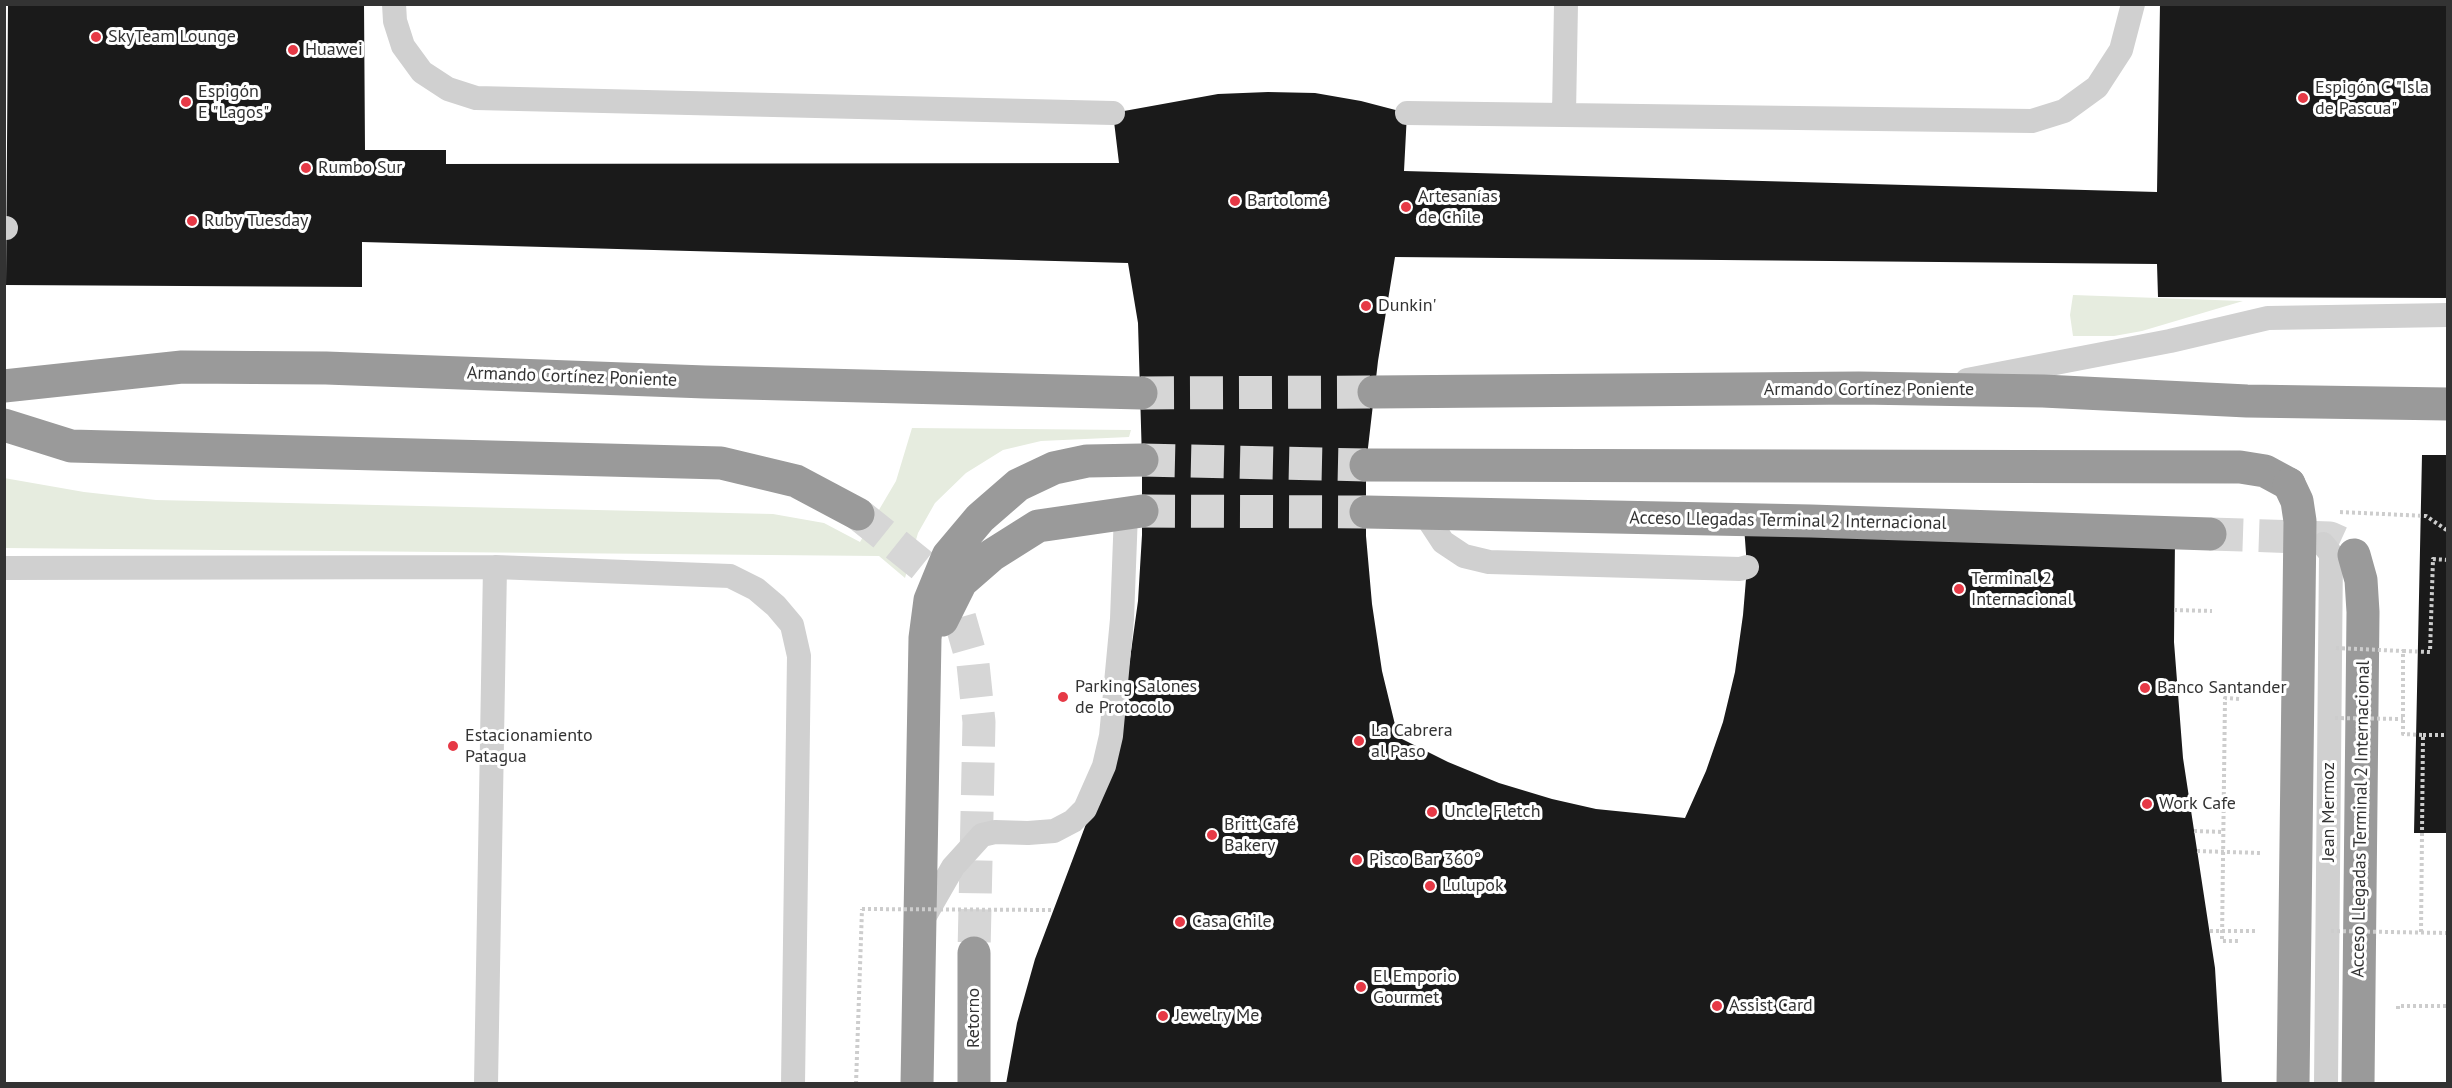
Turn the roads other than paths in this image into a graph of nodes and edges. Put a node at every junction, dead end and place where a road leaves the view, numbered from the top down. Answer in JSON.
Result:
{"nodes":[{"id":1,"x":394,"y":4,"type":"edge"},
{"id":2,"x":1566,"y":4,"type":"edge"},
{"id":3,"x":2133,"y":4,"type":"edge"},
{"id":4,"x":1113,"y":113,"type":"dead end"},
{"id":5,"x":1407,"y":113,"type":"dead end"},
{"id":6,"x":1564,"y":114,"type":"junction"},
{"id":7,"x":2448,"y":315,"type":"edge"},
{"id":8,"x":4,"y":386,"type":"edge"},
{"id":9,"x":2448,"y":387,"type":"edge"},
{"id":10,"x":1919,"y":389,"type":"junction"},
{"id":11,"x":1374,"y":392,"type":"tunnel mouth"},
{"id":12,"x":1141,"y":393,"type":"tunnel mouth"},
{"id":13,"x":2364,"y":402,"type":"junction"},
{"id":14,"x":2448,"y":404,"type":"edge"},
{"id":15,"x":4,"y":425,"type":"edge"},
{"id":16,"x":1142,"y":460,"type":"tunnel mouth"},
{"id":17,"x":1366,"y":465,"type":"tunnel mouth"},
{"id":18,"x":1134,"y":512,"type":"joint"},
{"id":19,"x":1366,"y":512,"type":"tunnel mouth"},
{"id":20,"x":1424,"y":513,"type":"junction"},
{"id":21,"x":858,"y":514,"type":"tunnel mouth"},
{"id":22,"x":2210,"y":534,"type":"tunnel mouth"},
{"id":23,"x":2342,"y":557,"type":"joint"},
{"id":24,"x":495,"y":567,"type":"junction"},
{"id":25,"x":1747,"y":567,"type":"dead end"},
{"id":26,"x":4,"y":568,"type":"edge"},
{"id":27,"x":925,"y":670,"type":"junction"},
{"id":28,"x":920,"y":926,"type":"junction"},
{"id":29,"x":974,"y":953,"type":"tunnel mouth"},
{"id":30,"x":486,"y":1083,"type":"edge"},
{"id":31,"x":794,"y":1083,"type":"edge"},
{"id":32,"x":917,"y":1083,"type":"edge"},
{"id":33,"x":974,"y":1083,"type":"edge"},
{"id":34,"x":2293,"y":1083,"type":"edge"},
{"id":35,"x":2326,"y":1083,"type":"edge"},
{"id":36,"x":2358,"y":1083,"type":"edge"}],
"edges":[{"from":1,"to":4,"type":"lane"},
{"from":2,"to":6,"type":"lane"},
{"from":3,"to":6,"type":"lane"},
{"from":5,"to":6,"type":"lane"},
{"from":7,"to":10,"type":"lane"},
{"from":8,"to":12,"type":"highway","name":"Armando Cortínez Poniente"},
{"from":9,"to":13,"type":"lane","name":"Armando Cortínez Poniente"},
{"from":10,"to":11,"type":"highway","name":"Armando Cortínez Poniente"},
{"from":10,"to":13,"type":"highway","name":"Armando Cortínez Poniente"},
{"from":13,"to":14,"type":"highway","name":"Armando Cortínez Poniente"},
{"from":15,"to":21,"type":"highway"},
{"from":16,"to":27,"type":"highway"},
{"from":17,"to":34,"type":"highway","bridge":true},
{"from":18,"to":27,"type":"highway"},
{"from":18,"to":28,"type":"lane"},
{"from":19,"to":20,"type":"highway","name":"Acceso Llegadas Terminal 2 Internacional"},
{"from":20,"to":22,"type":"highway","name":"Acceso Llegadas Terminal 2 Internacional"},
{"from":20,"to":25,"type":"lane"},
{"from":23,"to":35,"type":"lane","name":"Jean Mermoz"},
{"from":23,"to":36,"type":"highway","name":"Acceso Llegadas Terminal 2 Internacional"},
{"from":24,"to":26,"type":"lane"},
{"from":24,"to":30,"type":"lane"},
{"from":24,"to":31,"type":"lane"},
{"from":27,"to":28,"type":"highway"},
{"from":28,"to":32,"type":"highway"},
{"from":29,"to":33,"type":"highway","name":"Retorno"}]}
